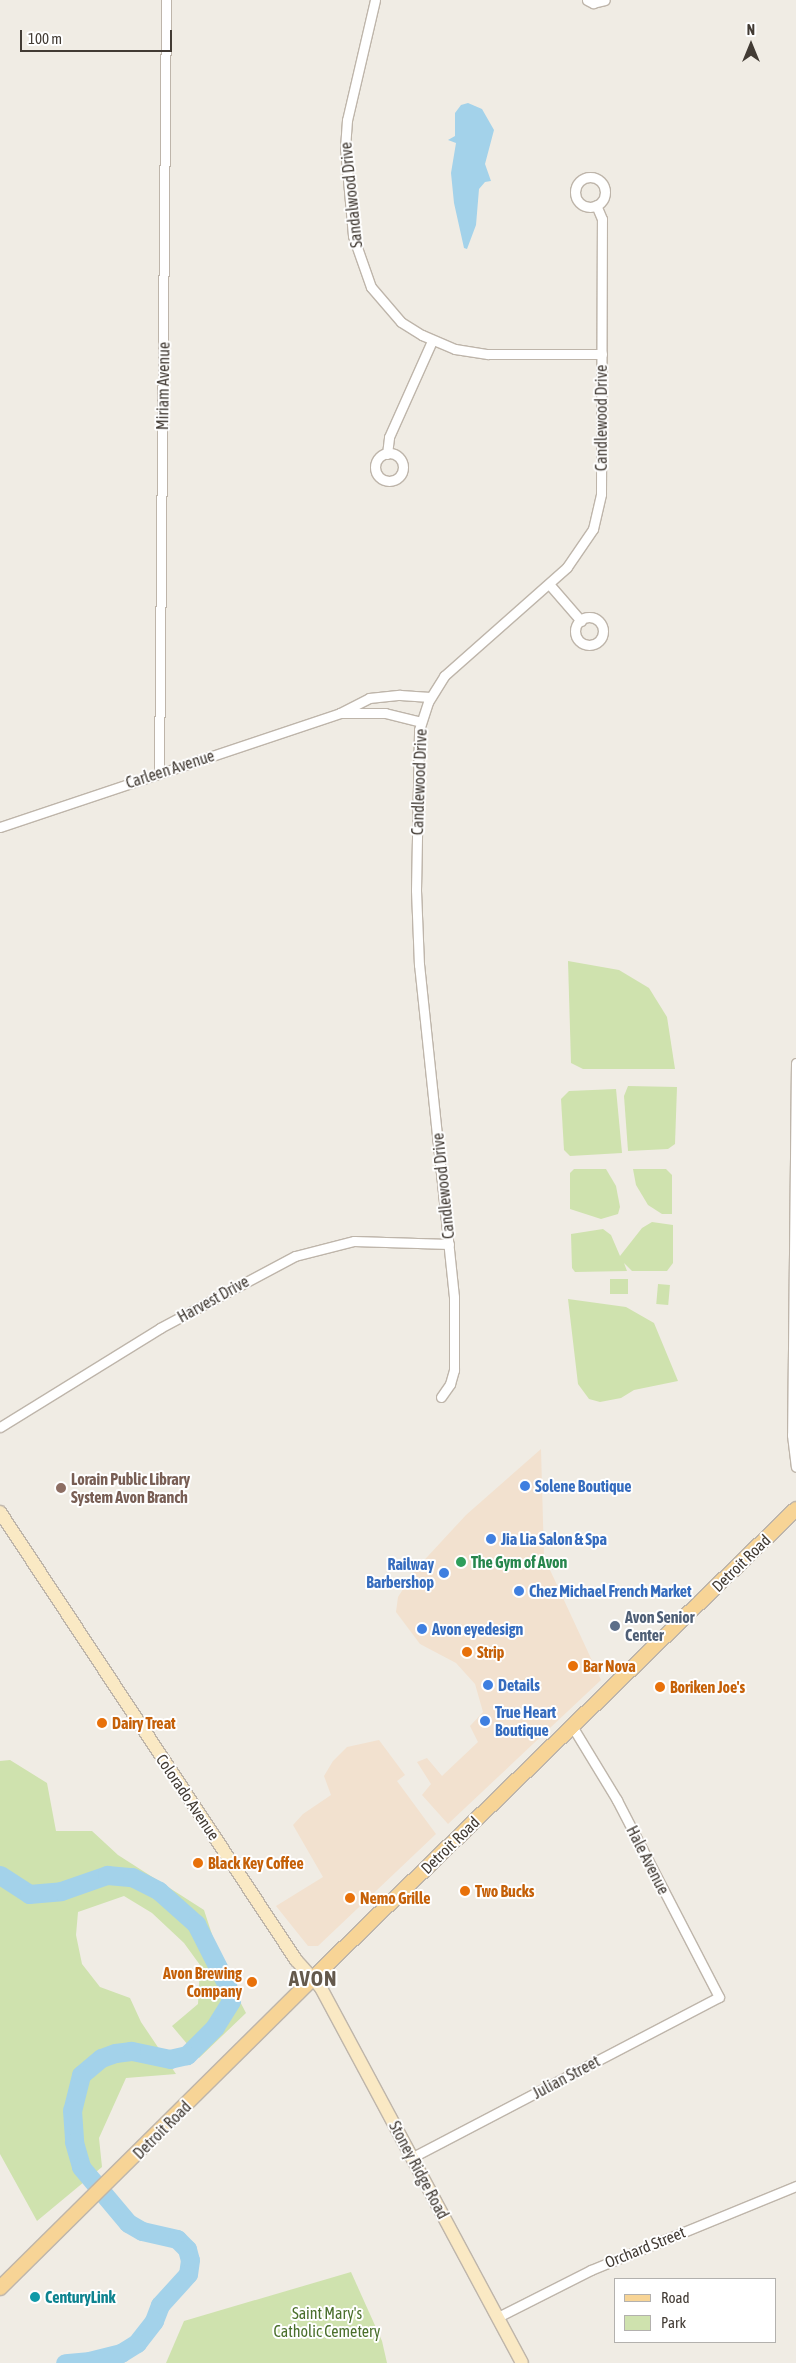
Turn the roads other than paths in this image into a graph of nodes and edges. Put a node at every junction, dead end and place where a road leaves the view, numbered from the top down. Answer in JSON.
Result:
{"nodes":[{"id":1,"x":166,"y":0,"type":"edge"},
{"id":2,"x":375,"y":0,"type":"edge"},
{"id":3,"x":587,"y":0,"type":"edge"},
{"id":4,"x":604,"y":0,"type":"edge"},
{"id":5,"x":596,"y":205,"type":"dead end"},
{"id":6,"x":432,"y":341,"type":"junction"},
{"id":7,"x":602,"y":354,"type":"junction"},
{"id":8,"x":387,"y":454,"type":"dead end"},
{"id":9,"x":549,"y":584,"type":"junction"},
{"id":10,"x":581,"y":620,"type":"dead end"},
{"id":11,"x":430,"y":697,"type":"junction"},
{"id":12,"x":340,"y":713,"type":"junction"},
{"id":13,"x":420,"y":722,"type":"junction"},
{"id":14,"x":159,"y":772,"type":"junction"},
{"id":15,"x":0,"y":827,"type":"edge"},
{"id":16,"x":796,"y":1063,"type":"edge"},
{"id":17,"x":449,"y":1244,"type":"junction"},
{"id":18,"x":441,"y":1397,"type":"dead end"},
{"id":19,"x":0,"y":1426,"type":"edge"},
{"id":20,"x":796,"y":1467,"type":"edge"},
{"id":21,"x":796,"y":1509,"type":"edge"},
{"id":22,"x":0,"y":1512,"type":"edge"},
{"id":23,"x":572,"y":1726,"type":"junction"},
{"id":24,"x":313,"y":1978,"type":"junction"},
{"id":25,"x":719,"y":1996,"type":"joint"},
{"id":26,"x":412,"y":2157,"type":"junction"},
{"id":27,"x":796,"y":2186,"type":"edge"},
{"id":28,"x":0,"y":2288,"type":"edge"},
{"id":29,"x":498,"y":2317,"type":"junction"},
{"id":30,"x":522,"y":2363,"type":"edge"}],
"edges":[{"from":1,"to":14,"type":"street","name":"Miriam Avenue"},
{"from":2,"to":6,"type":"street","name":"Sandalwood Drive"},
{"from":3,"to":4,"type":"street"},
{"from":5,"to":7,"type":"street","name":"Candlewood Drive"},
{"from":6,"to":7,"type":"street","name":"Sandalwood Drive"},
{"from":6,"to":8,"type":"street"},
{"from":7,"to":9,"type":"street","name":"Candlewood Drive"},
{"from":9,"to":10,"type":"street"},
{"from":9,"to":11,"type":"street","name":"Candlewood Drive"},
{"from":11,"to":12,"type":"street","name":"Carleen Avenue"},
{"from":11,"to":13,"type":"street","name":"Candlewood Drive"},
{"from":12,"to":13,"type":"street","name":"Carleen Avenue"},
{"from":12,"to":14,"type":"street","name":"Carleen Avenue"},
{"from":13,"to":17,"type":"street","name":"Candlewood Drive"},
{"from":14,"to":15,"type":"street","name":"Carleen Avenue"},
{"from":16,"to":20,"type":"street"},
{"from":17,"to":18,"type":"street","name":"Candlewood Drive"},
{"from":17,"to":19,"type":"street","name":"Harvest Drive"},
{"from":21,"to":23,"type":"main road","name":"Detroit Road"},
{"from":22,"to":24,"type":"main road","name":"Colorado Avenue"},
{"from":23,"to":24,"type":"main road","name":"Detroit Road"},
{"from":23,"to":25,"type":"street","name":"Hale Avenue"},
{"from":24,"to":26,"type":"main road","name":"Stoney Ridge Road"},
{"from":24,"to":28,"type":"main road","name":"Detroit Road"},
{"from":25,"to":26,"type":"street","name":"Julian Street"},
{"from":26,"to":29,"type":"main road","name":"Stoney Ridge Road"},
{"from":27,"to":29,"type":"street","name":"Orchard Street"},
{"from":29,"to":30,"type":"main road","name":"Stoney Ridge Road"}]}
